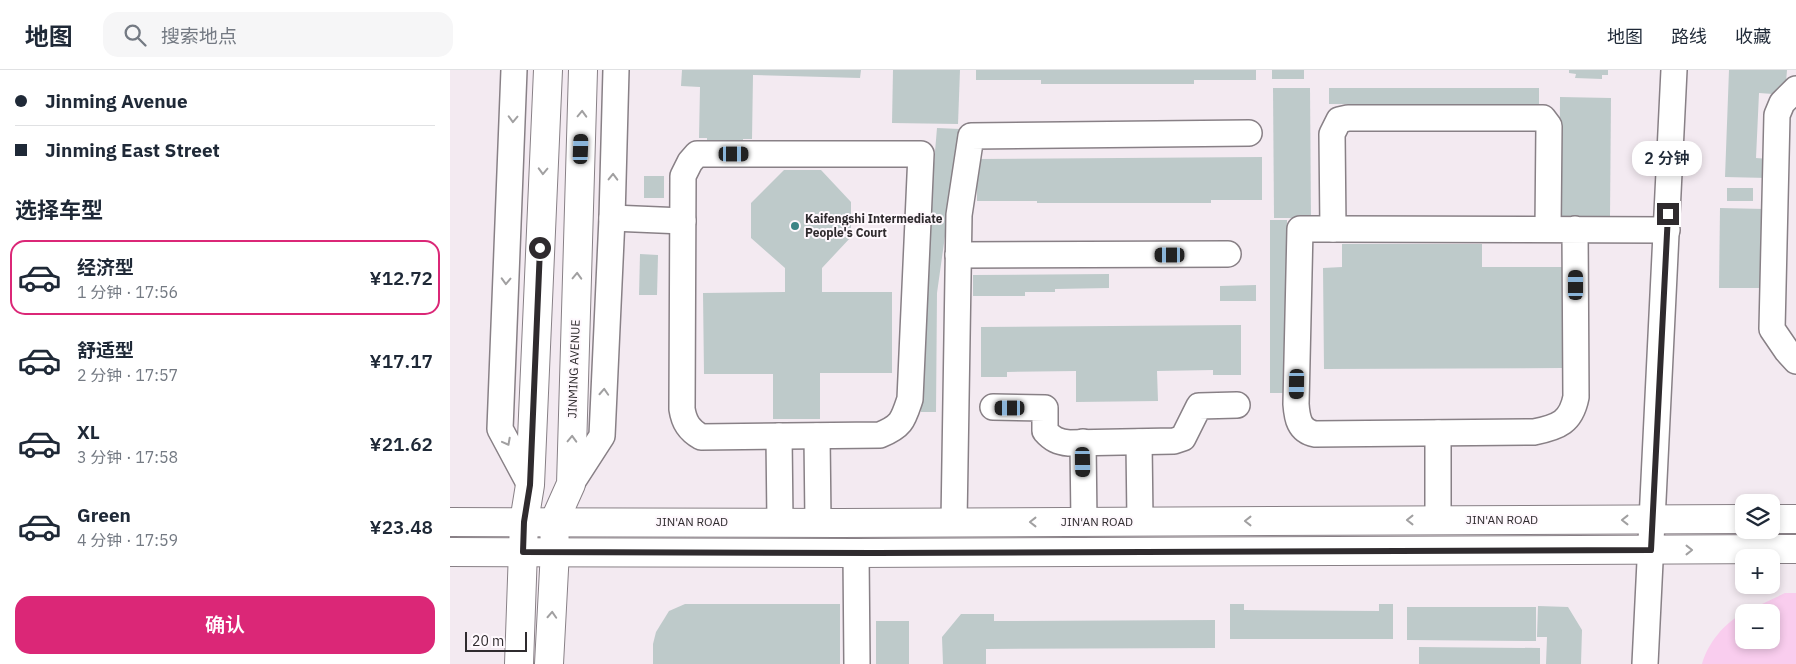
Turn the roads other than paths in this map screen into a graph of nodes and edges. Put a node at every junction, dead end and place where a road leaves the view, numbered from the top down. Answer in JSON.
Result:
{"nodes":[{"id":1,"x":514,"y":70,"type":"edge"},
{"id":2,"x":548,"y":70,"type":"edge"},
{"id":3,"x":583,"y":70,"type":"edge"},
{"id":4,"x":616,"y":70,"type":"edge"},
{"id":5,"x":1674,"y":70,"type":"edge"},
{"id":6,"x":1796,"y":89,"type":"edge"},
{"id":7,"x":1249,"y":133,"type":"dead end"},
{"id":8,"x":612,"y":218,"type":"junction"},
{"id":9,"x":683,"y":221,"type":"junction"},
{"id":10,"x":1333,"y":229,"type":"junction"},
{"id":11,"x":1548,"y":229,"type":"junction"},
{"id":12,"x":1575,"y":229,"type":"junction"},
{"id":13,"x":1667,"y":230,"type":"junction"},
{"id":14,"x":1228,"y":254,"type":"dead end"},
{"id":15,"x":958,"y":256,"type":"junction"},
{"id":16,"x":1796,"y":361,"type":"edge"},
{"id":17,"x":1237,"y":405,"type":"dead end"},
{"id":18,"x":993,"y":407,"type":"dead end"},
{"id":19,"x":1438,"y":433,"type":"junction"},
{"id":20,"x":779,"y":436,"type":"junction"},
{"id":21,"x":817,"y":436,"type":"junction"},
{"id":22,"x":1083,"y":442,"type":"junction"},
{"id":23,"x":1138,"y":442,"type":"junction"},
{"id":24,"x":571,"y":484,"type":"junction"},
{"id":25,"x":530,"y":485,"type":"junction"},
{"id":26,"x":453,"y":519,"type":"edge"},
{"id":27,"x":1735,"y":519,"type":"edge"},
{"id":28,"x":1780,"y":519,"type":"edge"},
{"id":29,"x":1796,"y":519,"type":"edge"},
{"id":30,"x":1438,"y":520,"type":"junction"},
{"id":31,"x":1653,"y":520,"type":"junction"},
{"id":32,"x":1140,"y":521,"type":"junction"},
{"id":33,"x":524,"y":522,"type":"junction"},
{"id":34,"x":554,"y":522,"type":"junction"},
{"id":35,"x":780,"y":522,"type":"junction"},
{"id":36,"x":818,"y":522,"type":"junction"},
{"id":37,"x":954,"y":522,"type":"junction"},
{"id":38,"x":1084,"y":522,"type":"junction"},
{"id":39,"x":1796,"y":549,"type":"edge"},
{"id":40,"x":1651,"y":550,"type":"junction"},
{"id":41,"x":555,"y":551,"type":"junction"},
{"id":42,"x":450,"y":552,"type":"edge"},
{"id":43,"x":523,"y":552,"type":"junction"},
{"id":44,"x":856,"y":553,"type":"junction"},
{"id":45,"x":519,"y":664,"type":"edge"},
{"id":46,"x":549,"y":664,"type":"edge"},
{"id":47,"x":857,"y":664,"type":"edge"},
{"id":48,"x":1645,"y":664,"type":"edge"}],
"edges":[{"from":1,"to":25,"type":"street","one_way":true},
{"from":2,"to":25,"type":"main road","one_way":true},
{"from":24,"to":3,"type":"main road","name":"JINMING AVENUE","one_way":true},
{"from":8,"to":4,"type":"street","one_way":true},
{"from":5,"to":13,"type":"street"},
{"from":6,"to":16,"type":"street"},
{"from":7,"to":15,"type":"street"},
{"from":8,"to":9,"type":"street"},
{"from":24,"to":8,"type":"street","one_way":true},
{"from":9,"to":20,"type":"street"},
{"from":9,"to":21,"type":"street"},
{"from":10,"to":11,"type":"street"},
{"from":10,"to":11,"type":"street"},
{"from":10,"to":19,"type":"street"},
{"from":11,"to":12,"type":"street"},
{"from":12,"to":13,"type":"street"},
{"from":12,"to":19,"type":"street"},
{"from":13,"to":31,"type":"street"},
{"from":14,"to":15,"type":"street"},
{"from":15,"to":37,"type":"street"},
{"from":17,"to":23,"type":"street"},
{"from":18,"to":22,"type":"street"},
{"from":19,"to":30,"type":"street"},
{"from":20,"to":21,"type":"street"},
{"from":20,"to":35,"type":"street"},
{"from":21,"to":36,"type":"street"},
{"from":22,"to":23,"type":"street"},
{"from":22,"to":38,"type":"street"},
{"from":23,"to":32,"type":"street"},
{"from":24,"to":34,"type":"main road","name":"JINMING AVENUE"},
{"from":25,"to":33,"type":"main road"},
{"from":26,"to":33,"type":"main road","name":"JIN'AN ROAD"},
{"from":27,"to":31,"type":"main road","name":"JIN'AN ROAD"},
{"from":28,"to":29,"type":"main road"},
{"from":31,"to":30,"type":"main road","name":"JIN'AN ROAD","one_way":true},
{"from":30,"to":32,"type":"main road","name":"JIN'AN ROAD","one_way":true},
{"from":31,"to":40,"type":"street"},
{"from":32,"to":38,"type":"main road","name":"JIN'AN ROAD"},
{"from":33,"to":34,"type":"main road","name":"JIN'AN ROAD"},
{"from":33,"to":43,"type":"main road"},
{"from":34,"to":35,"type":"main road","name":"JIN'AN ROAD"},
{"from":34,"to":41,"type":"main road","name":"JINMING AVENUE"},
{"from":35,"to":36,"type":"main road","name":"JIN'AN ROAD"},
{"from":36,"to":37,"type":"main road","name":"JIN'AN ROAD"},
{"from":38,"to":37,"type":"main road","name":"JIN'AN ROAD","one_way":true},
{"from":40,"to":39,"type":"main road","one_way":true},
{"from":40,"to":44,"type":"main road"},
{"from":40,"to":48,"type":"street"},
{"from":41,"to":43,"type":"main road"},
{"from":41,"to":44,"type":"main road"},
{"from":46,"to":41,"type":"main road","name":"JINMING AVENUE","one_way":true},
{"from":42,"to":43,"type":"main road"},
{"from":43,"to":45,"type":"main road"},
{"from":44,"to":47,"type":"street"}]}
